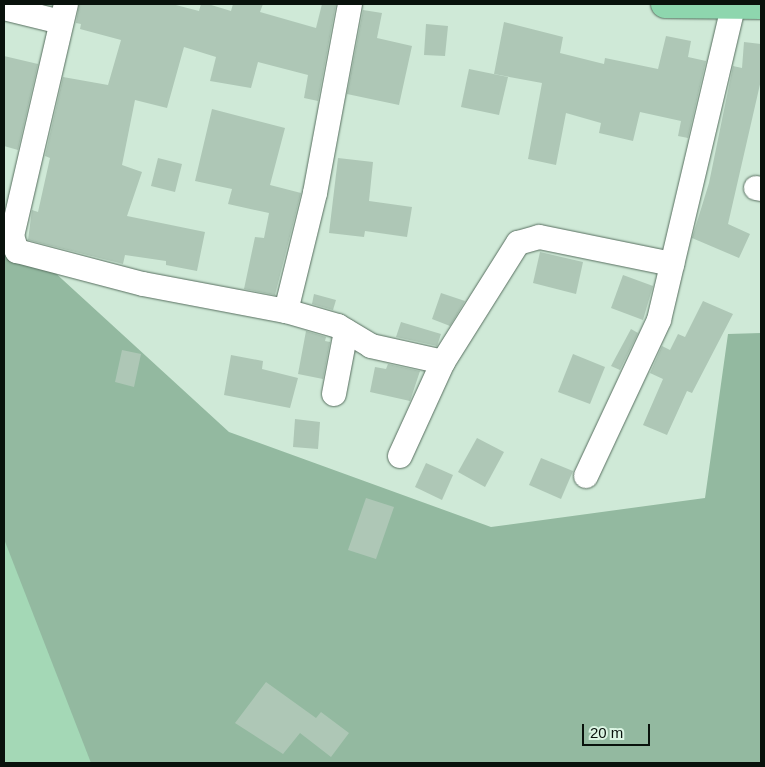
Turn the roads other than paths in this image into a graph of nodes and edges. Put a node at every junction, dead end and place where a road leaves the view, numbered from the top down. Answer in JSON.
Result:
{"nodes":[{"id":1,"x":350,"y":4,"type":"edge"},
{"id":2,"x":665,"y":4,"type":"edge"},
{"id":3,"x":761,"y":5,"type":"edge"},
{"id":4,"x":733,"y":7,"type":"junction"},
{"id":5,"x":4,"y":8,"type":"edge"},
{"id":6,"x":64,"y":13,"type":"edge"},
{"id":7,"x":672,"y":264,"type":"junction"},
{"id":8,"x":286,"y":311,"type":"junction"},
{"id":9,"x":346,"y":331,"type":"junction"},
{"id":10,"x":443,"y":362,"type":"junction"},
{"id":11,"x":334,"y":394,"type":"dead end"},
{"id":12,"x":400,"y":456,"type":"dead end"},
{"id":13,"x":586,"y":476,"type":"dead end"}],
"edges":[{"from":1,"to":8,"type":"street"},
{"from":2,"to":4,"type":"main road"},
{"from":3,"to":4,"type":"main road"},
{"from":4,"to":7,"type":"street"},
{"from":5,"to":6,"type":"street"},
{"from":6,"to":8,"type":"street"},
{"from":7,"to":10,"type":"street"},
{"from":7,"to":13,"type":"street"},
{"from":8,"to":9,"type":"street"},
{"from":9,"to":10,"type":"street"},
{"from":9,"to":11,"type":"street"},
{"from":10,"to":12,"type":"street"}]}
